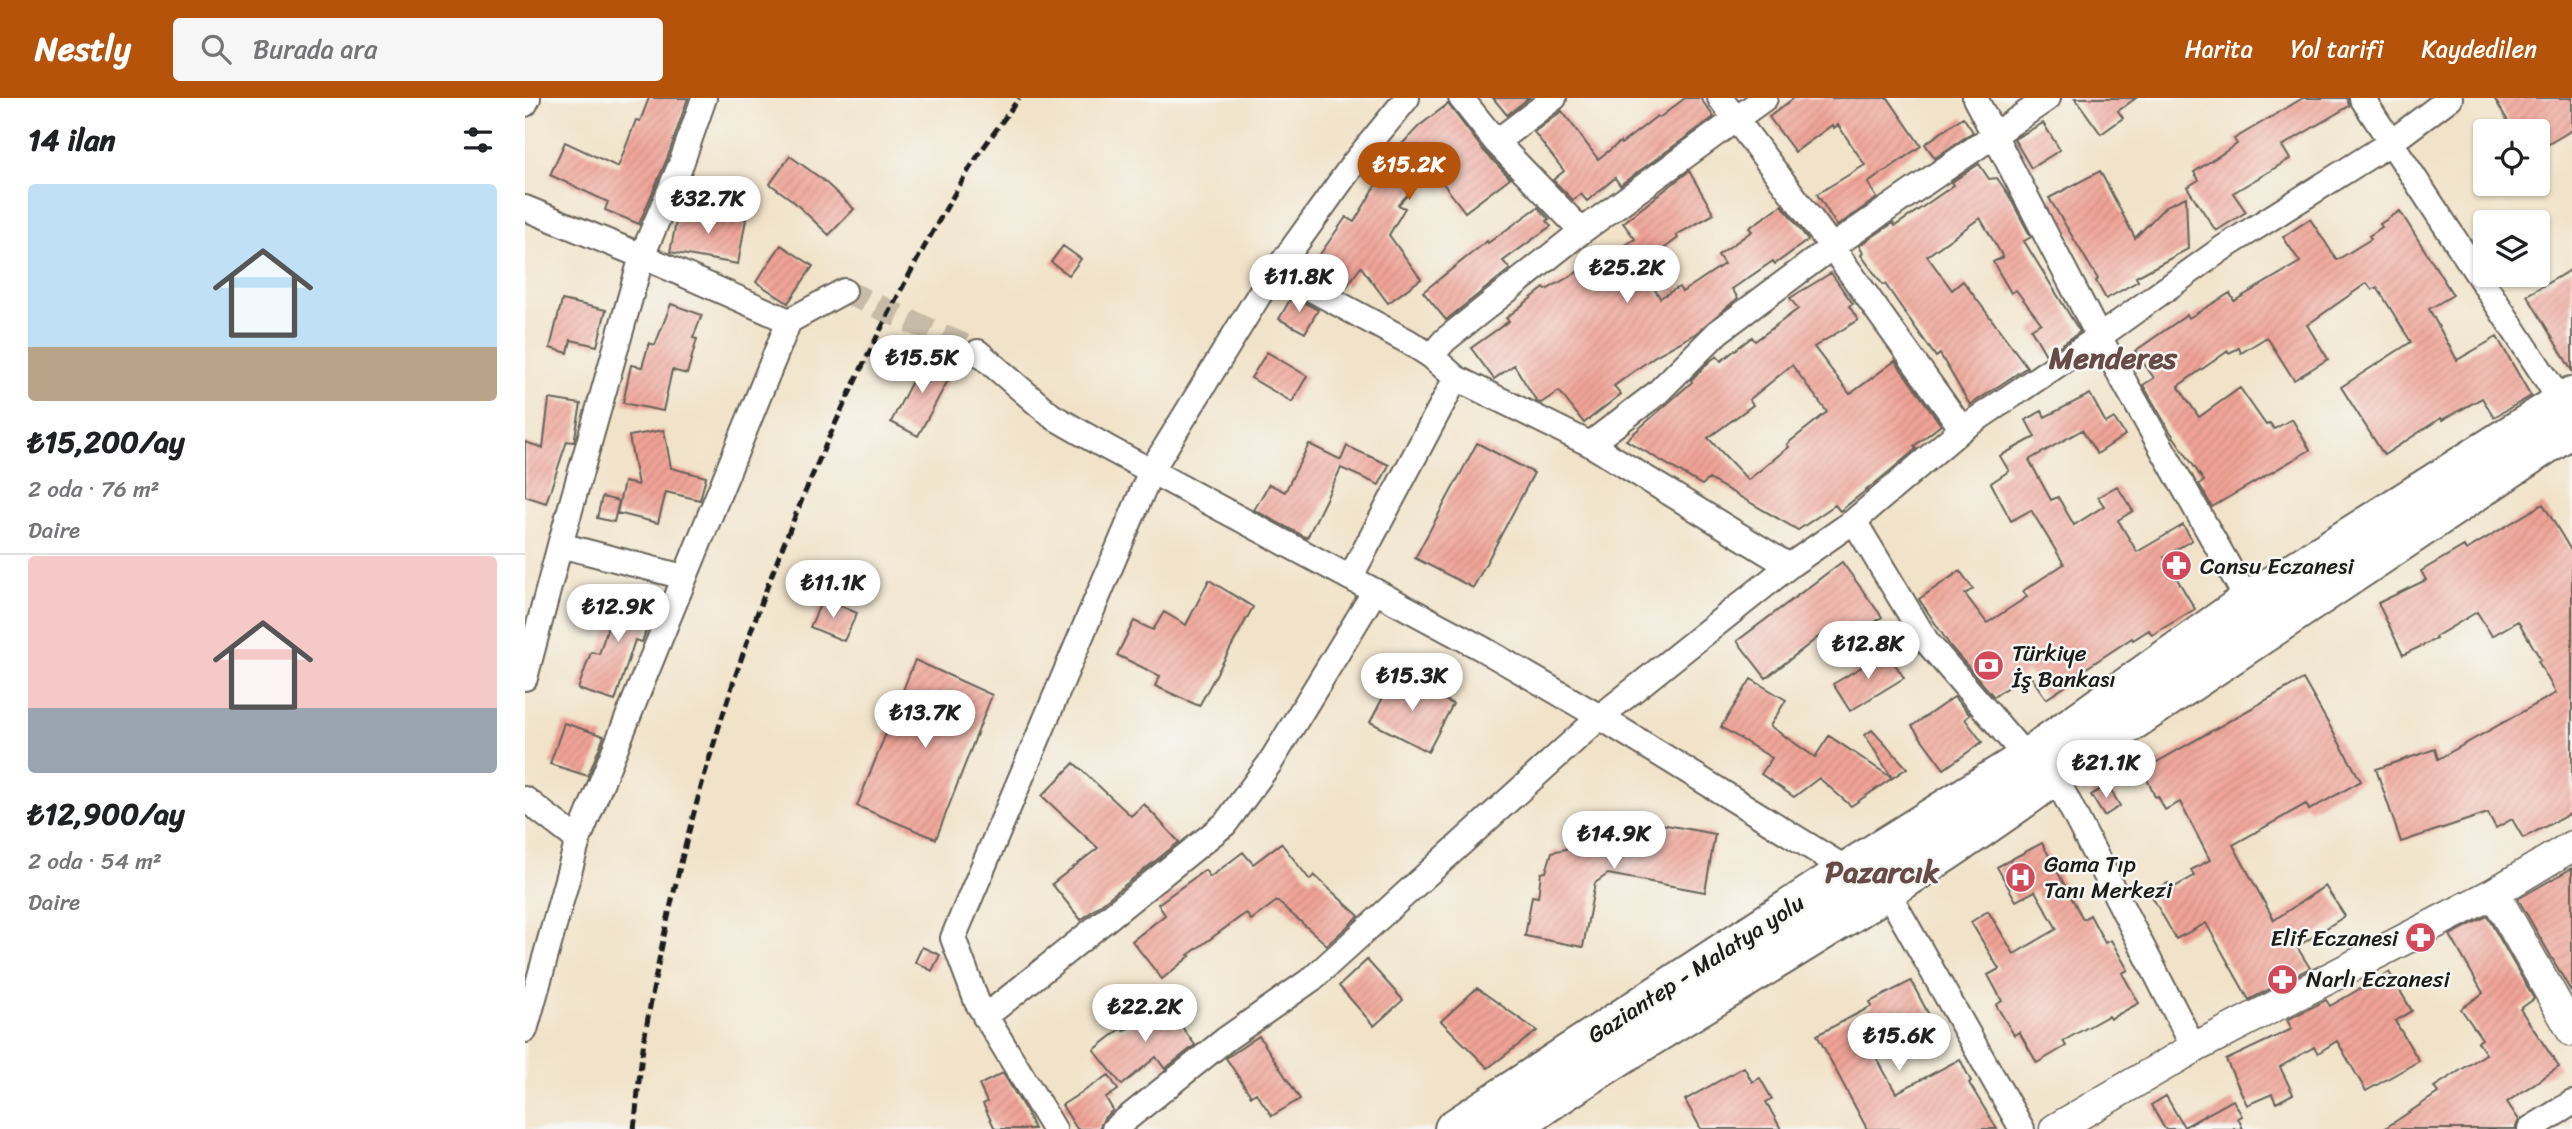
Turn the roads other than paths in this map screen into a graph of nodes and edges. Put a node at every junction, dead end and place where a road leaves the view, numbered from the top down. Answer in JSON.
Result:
{"nodes":[{"id":1,"x":528,"y":98,"type":"edge"},
{"id":2,"x":704,"y":98,"type":"edge"},
{"id":3,"x":1407,"y":98,"type":"edge"},
{"id":4,"x":1461,"y":98,"type":"edge"},
{"id":5,"x":1554,"y":98,"type":"edge"},
{"id":6,"x":1720,"y":98,"type":"edge"},
{"id":7,"x":1765,"y":98,"type":"edge"},
{"id":8,"x":1975,"y":98,"type":"edge"},
{"id":9,"x":2048,"y":98,"type":"edge"},
{"id":10,"x":2362,"y":98,"type":"edge"},
{"id":11,"x":2450,"y":98,"type":"edge"},
{"id":12,"x":525,"y":104,"type":"edge"},
{"id":13,"x":1735,"y":120,"type":"junction"},
{"id":14,"x":1994,"y":136,"type":"junction"},
{"id":15,"x":1496,"y":142,"type":"junction"},
{"id":16,"x":2390,"y":144,"type":"junction"},
{"id":17,"x":525,"y":208,"type":"edge"},
{"id":18,"x":1582,"y":231,"type":"junction"},
{"id":19,"x":1832,"y":247,"type":"junction"},
{"id":20,"x":642,"y":256,"type":"junction"},
{"id":21,"x":1276,"y":271,"type":"junction"},
{"id":22,"x":844,"y":291,"type":"dead end"},
{"id":23,"x":789,"y":321,"type":"junction"},
{"id":24,"x":2099,"y":337,"type":"junction"},
{"id":25,"x":978,"y":352,"type":"tunnel mouth"},
{"id":26,"x":1431,"y":356,"type":"junction"},
{"id":27,"x":1456,"y":378,"type":"junction"},
{"id":28,"x":2569,"y":409,"type":"edge"},
{"id":29,"x":1962,"y":429,"type":"junction"},
{"id":30,"x":1590,"y":444,"type":"junction"},
{"id":31,"x":1151,"y":471,"type":"junction"},
{"id":32,"x":1854,"y":521,"type":"junction"},
{"id":33,"x":560,"y":545,"type":"junction"},
{"id":34,"x":1789,"y":566,"type":"junction"},
{"id":35,"x":684,"y":577,"type":"junction"},
{"id":36,"x":1350,"y":578,"type":"junction"},
{"id":37,"x":1375,"y":591,"type":"junction"},
{"id":38,"x":2248,"y":601,"type":"junction"},
{"id":39,"x":525,"y":678,"type":"edge"},
{"id":40,"x":1600,"y":716,"type":"junction"},
{"id":41,"x":2041,"y":767,"type":"junction"},
{"id":42,"x":525,"y":799,"type":"edge"},
{"id":43,"x":578,"y":840,"type":"junction"},
{"id":44,"x":2572,"y":846,"type":"edge"},
{"id":45,"x":1848,"y":870,"type":"junction"},
{"id":46,"x":1887,"y":891,"type":"junction"},
{"id":47,"x":2494,"y":893,"type":"junction"},
{"id":48,"x":530,"y":989,"type":"edge"},
{"id":49,"x":985,"y":1017,"type":"junction"},
{"id":50,"x":525,"y":1030,"type":"edge"},
{"id":51,"x":2572,"y":1031,"type":"edge"},
{"id":52,"x":2194,"y":1048,"type":"junction"},
{"id":53,"x":2572,"y":1102,"type":"edge"},
{"id":54,"x":1529,"y":1123,"type":"edge"},
{"id":55,"x":1054,"y":1129,"type":"edge"},
{"id":56,"x":1114,"y":1129,"type":"edge"},
{"id":57,"x":1454,"y":1129,"type":"edge"},
{"id":58,"x":2022,"y":1129,"type":"edge"},
{"id":59,"x":2055,"y":1129,"type":"edge"},
{"id":60,"x":2530,"y":1129,"type":"edge"}],
"edges":[{"from":1,"to":12,"type":"street"},
{"from":2,"to":20,"type":"street"},
{"from":3,"to":21,"type":"street"},
{"from":4,"to":15,"type":"street"},
{"from":5,"to":15,"type":"street"},
{"from":6,"to":13,"type":"street"},
{"from":7,"to":13,"type":"street"},
{"from":8,"to":14,"type":"street"},
{"from":9,"to":14,"type":"street"},
{"from":10,"to":16,"type":"street"},
{"from":11,"to":16,"type":"street"},
{"from":13,"to":18,"type":"street"},
{"from":13,"to":19,"type":"street"},
{"from":14,"to":19,"type":"street"},
{"from":14,"to":24,"type":"street"},
{"from":15,"to":18,"type":"street"},
{"from":16,"to":24,"type":"street"},
{"from":16,"to":28,"type":"street"},
{"from":17,"to":20,"type":"street"},
{"from":18,"to":26,"type":"street"},
{"from":19,"to":29,"type":"street"},
{"from":19,"to":30,"type":"street"},
{"from":20,"to":23,"type":"street"},
{"from":20,"to":33,"type":"street"},
{"from":21,"to":26,"type":"street"},
{"from":21,"to":31,"type":"street"},
{"from":22,"to":23,"type":"street"},
{"from":23,"to":35,"type":"street"},
{"from":24,"to":29,"type":"street"},
{"from":24,"to":38,"type":"street"},
{"from":25,"to":31,"type":"street"},
{"from":26,"to":27,"type":"street"},
{"from":27,"to":30,"type":"street"},
{"from":27,"to":36,"type":"street"},
{"from":28,"to":38,"type":"highway","name":"Gaziantep - Malatya yolu"},
{"from":28,"to":41,"type":"highway","name":"Gaziantep - Malatya yolu"},
{"from":29,"to":32,"type":"street"},
{"from":30,"to":34,"type":"street"},
{"from":31,"to":36,"type":"street"},
{"from":31,"to":49,"type":"street"},
{"from":32,"to":34,"type":"street"},
{"from":32,"to":41,"type":"street"},
{"from":33,"to":35,"type":"street"},
{"from":33,"to":39,"type":"street"},
{"from":34,"to":40,"type":"street"},
{"from":35,"to":43,"type":"street"},
{"from":36,"to":37,"type":"street"},
{"from":37,"to":40,"type":"street"},
{"from":37,"to":49,"type":"street"},
{"from":38,"to":41,"type":"highway","name":"Gaziantep - Malatya yolu"},
{"from":40,"to":45,"type":"street"},
{"from":40,"to":56,"type":"street"},
{"from":41,"to":45,"type":"highway","name":"Gaziantep - Malatya yolu"},
{"from":41,"to":46,"type":"highway","name":"Gaziantep - Malatya yolu"},
{"from":41,"to":52,"type":"street"},
{"from":42,"to":43,"type":"street"},
{"from":43,"to":48,"type":"street"},
{"from":44,"to":47,"type":"street"},
{"from":45,"to":57,"type":"highway","name":"Gaziantep - Malatya yolu"},
{"from":46,"to":54,"type":"highway","name":"Gaziantep - Malatya yolu"},
{"from":46,"to":58,"type":"street"},
{"from":47,"to":51,"type":"street"},
{"from":47,"to":52,"type":"street"},
{"from":48,"to":50,"type":"street"},
{"from":49,"to":55,"type":"street"},
{"from":52,"to":59,"type":"street"},
{"from":53,"to":60,"type":"street"}]}
